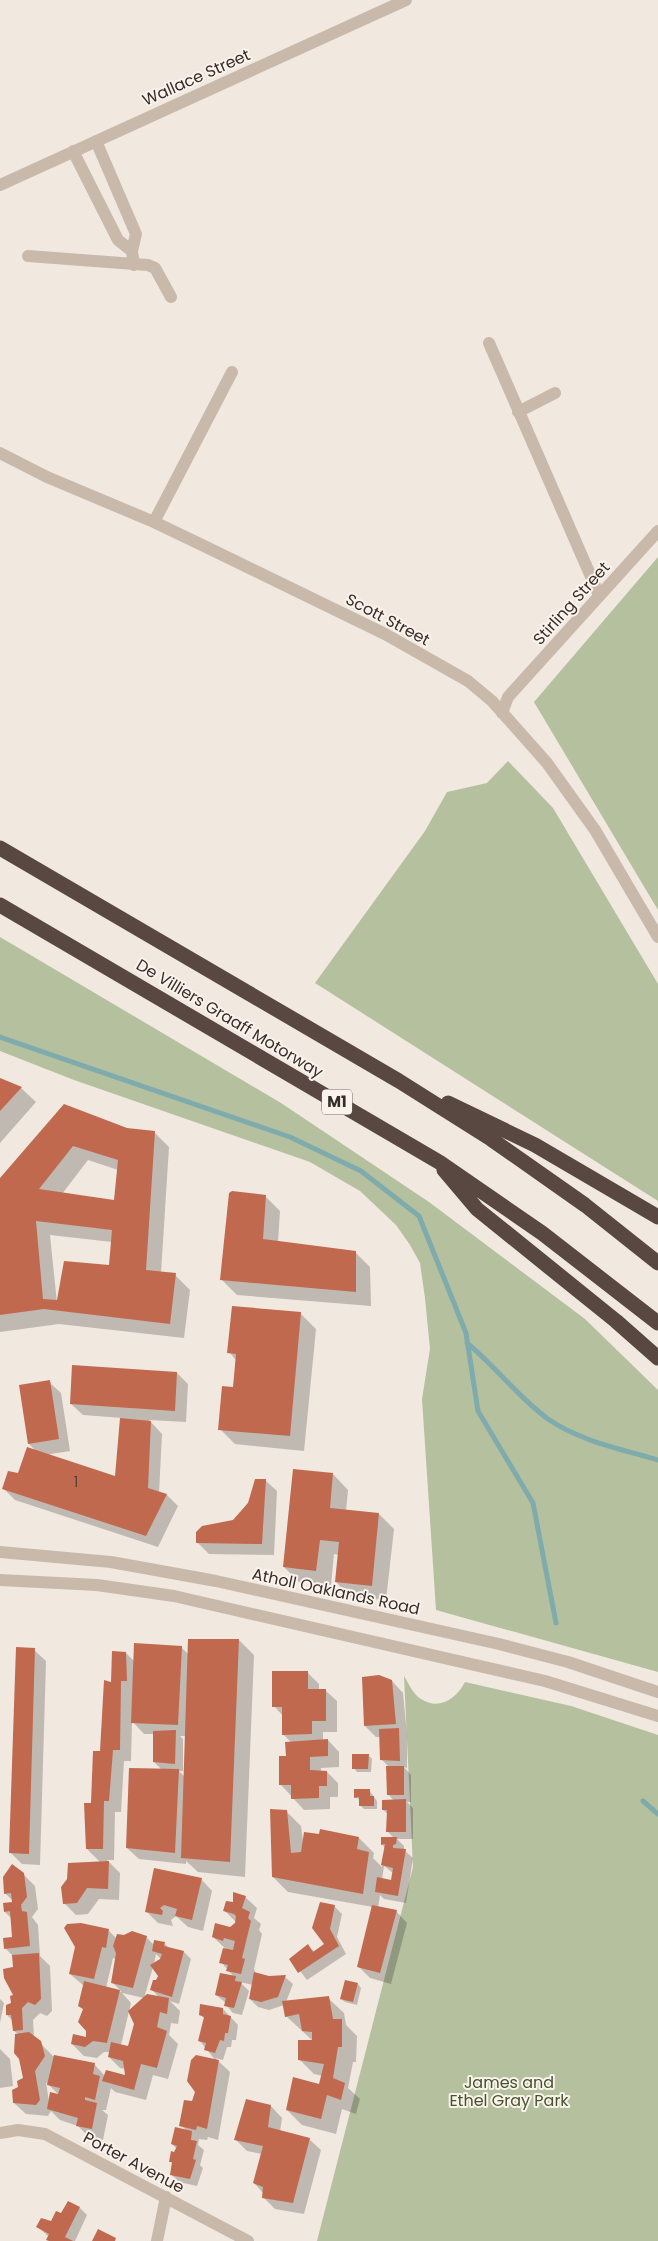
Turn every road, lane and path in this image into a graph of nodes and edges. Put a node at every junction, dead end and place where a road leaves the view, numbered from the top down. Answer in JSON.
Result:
{"nodes":[{"id":1,"x":406,"y":0,"type":"edge"},
{"id":2,"x":96,"y":141,"type":"junction"},
{"id":3,"x":73,"y":151,"type":"junction"},
{"id":4,"x":0,"y":185,"type":"edge"},
{"id":5,"x":132,"y":251,"type":"junction"},
{"id":6,"x":28,"y":256,"type":"dead end"},
{"id":7,"x":134,"y":265,"type":"junction"},
{"id":8,"x":171,"y":297,"type":"dead end"},
{"id":9,"x":489,"y":344,"type":"dead end"},
{"id":10,"x":232,"y":372,"type":"dead end"},
{"id":11,"x":556,"y":393,"type":"dead end"},
{"id":12,"x":518,"y":412,"type":"junction"},
{"id":13,"x":0,"y":453,"type":"edge"},
{"id":14,"x":154,"y":522,"type":"junction"},
{"id":15,"x":658,"y":531,"type":"edge"},
{"id":16,"x":599,"y":596,"type":"junction"},
{"id":17,"x":508,"y":696,"type":"junction"},
{"id":18,"x":492,"y":700,"type":"junction"},
{"id":19,"x":502,"y":713,"type":"junction"},
{"id":20,"x":0,"y":848,"type":"edge"},
{"id":21,"x":0,"y":905,"type":"edge"},
{"id":22,"x":658,"y":937,"type":"edge"},
{"id":23,"x":399,"y":1082,"type":"junction"},
{"id":24,"x":439,"y":1162,"type":"junction"},
{"id":25,"x":658,"y":1217,"type":"edge"},
{"id":26,"x":658,"y":1262,"type":"edge"},
{"id":27,"x":658,"y":1323,"type":"edge"},
{"id":28,"x":658,"y":1358,"type":"edge"},
{"id":29,"x":0,"y":1552,"type":"edge"},
{"id":30,"x":0,"y":1580,"type":"edge"},
{"id":31,"x":658,"y":1692,"type":"edge"},
{"id":32,"x":658,"y":1716,"type":"edge"},
{"id":33,"x":0,"y":2133,"type":"edge"},
{"id":34,"x":166,"y":2197,"type":"junction"},
{"id":35,"x":156,"y":2241,"type":"edge"},
{"id":36,"x":248,"y":2241,"type":"edge"}],
"edges":[{"from":1,"to":2,"type":"street","name":"Wallace Street"},
{"from":2,"to":3,"type":"street","name":"Wallace Street"},
{"from":2,"to":5,"type":"street"},
{"from":3,"to":4,"type":"street","name":"Wallace Street"},
{"from":3,"to":5,"type":"street"},
{"from":5,"to":7,"type":"street"},
{"from":6,"to":7,"type":"street"},
{"from":7,"to":8,"type":"street"},
{"from":9,"to":12,"type":"street"},
{"from":10,"to":14,"type":"street"},
{"from":11,"to":12,"type":"street"},
{"from":12,"to":16,"type":"street"},
{"from":13,"to":14,"type":"street","name":"Scott Street"},
{"from":14,"to":18,"type":"street","name":"Scott Street"},
{"from":15,"to":16,"type":"street","name":"Stirling Street"},
{"from":16,"to":17,"type":"street","name":"Stirling Street"},
{"from":17,"to":18,"type":"street"},
{"from":17,"to":19,"type":"street","name":"Stirling Street"},
{"from":18,"to":19,"type":"street","name":"Scott Street"},
{"from":19,"to":22,"type":"street","name":"Scott Street"},
{"from":20,"to":23,"type":"highway"},
{"from":21,"to":24,"type":"highway","name":"De Villiers Graaff Motorway","number":"M1"},
{"from":23,"to":25,"type":"highway"},
{"from":23,"to":26,"type":"highway"},
{"from":24,"to":27,"type":"highway","name":"De Villiers Graaff Motorway","number":"M1"},
{"from":24,"to":28,"type":"highway"},
{"from":29,"to":31,"type":"street","name":"Atholl Oaklands Road"},
{"from":30,"to":32,"type":"street"},
{"from":33,"to":34,"type":"street","name":"Porter Avenue"},
{"from":34,"to":35,"type":"street"},
{"from":34,"to":36,"type":"street","name":"Porter Avenue"}]}
